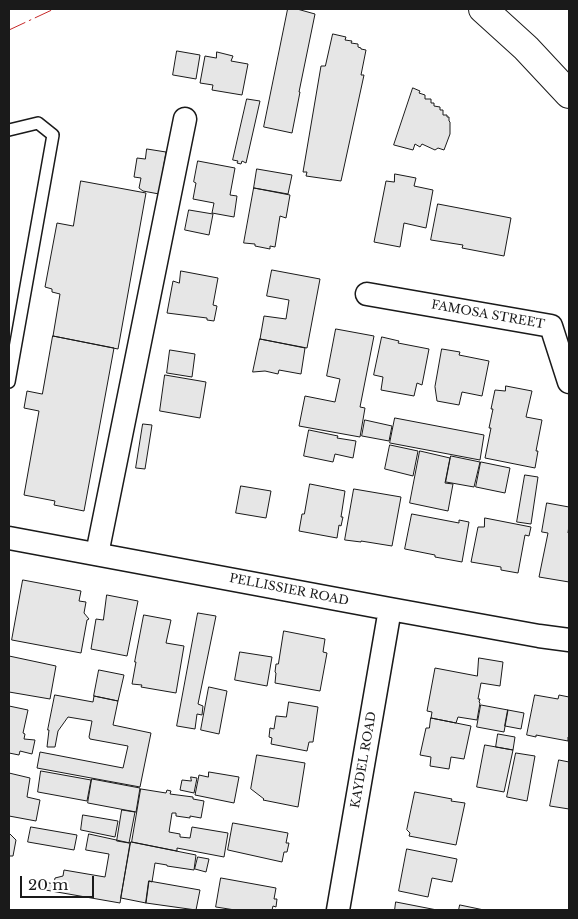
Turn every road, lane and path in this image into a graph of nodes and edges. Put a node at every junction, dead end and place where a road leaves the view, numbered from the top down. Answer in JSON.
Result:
{"nodes":[{"id":1,"x":483,"y":9,"type":"edge"},
{"id":2,"x":569,"y":94,"type":"edge"},
{"id":3,"x":186,"y":118,"type":"dead end"},
{"id":4,"x":9,"y":130,"type":"edge"},
{"id":5,"x":367,"y":294,"type":"dead end"},
{"id":6,"x":9,"y":382,"type":"edge"},
{"id":7,"x":569,"y":382,"type":"edge"},
{"id":8,"x":9,"y":538,"type":"edge"},
{"id":9,"x":97,"y":554,"type":"junction"},
{"id":10,"x":390,"y":609,"type":"junction"},
{"id":11,"x":569,"y":640,"type":"edge"},
{"id":12,"x":338,"y":910,"type":"edge"}],
"edges":[{"from":1,"to":2,"type":"highway"},
{"from":3,"to":9,"type":"street"},
{"from":4,"to":6,"type":"lane"},
{"from":5,"to":7,"type":"street","name":"FAMOSA STREET"},
{"from":8,"to":9,"type":"street","name":"PELLISSIER ROAD"},
{"from":9,"to":10,"type":"street","name":"PELLISSIER ROAD"},
{"from":10,"to":11,"type":"street","name":"PELLISSIER ROAD"},
{"from":10,"to":12,"type":"street","name":"KAYDEL ROAD"}]}
